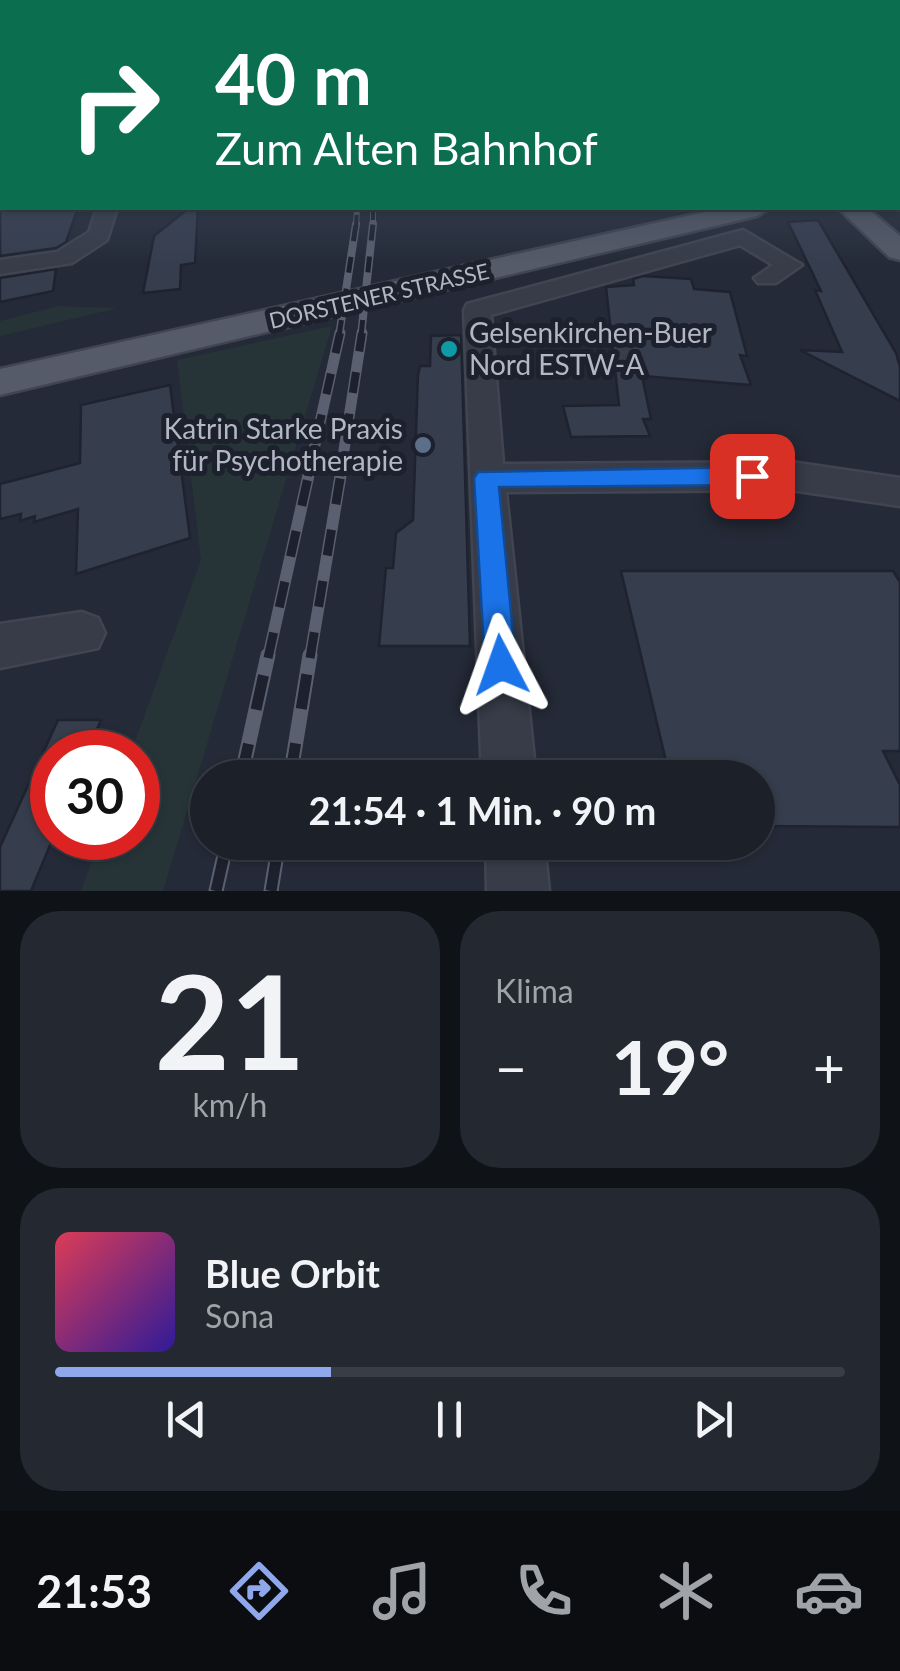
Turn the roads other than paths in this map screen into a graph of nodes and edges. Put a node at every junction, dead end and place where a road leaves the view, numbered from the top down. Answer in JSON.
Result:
{"nodes":[{"id":1,"x":105,"y":210,"type":"edge"},
{"id":2,"x":663,"y":210,"type":"edge"},
{"id":3,"x":749,"y":210,"type":"edge"},
{"id":4,"x":853,"y":210,"type":"edge"},
{"id":5,"x":900,"y":251,"type":"edge"},
{"id":6,"x":0,"y":267,"type":"edge"},
{"id":7,"x":767,"y":278,"type":"dead end"},
{"id":8,"x":0,"y":356,"type":"edge"},
{"id":9,"x":0,"y":382,"type":"edge"},
{"id":10,"x":486,"y":478,"type":"junction"},
{"id":11,"x":900,"y":492,"type":"edge"},
{"id":12,"x":82,"y":633,"type":"dead end"},
{"id":13,"x":0,"y":646,"type":"edge"},
{"id":14,"x":509,"y":760,"type":"edge"},
{"id":15,"x":515,"y":860,"type":"edge"},
{"id":16,"x":518,"y":891,"type":"edge"}],
"edges":[{"from":1,"to":6,"type":"street"},
{"from":2,"to":8,"type":"main road","name":"DORSTENER STRASSE"},
{"from":3,"to":9,"type":"main road","name":"DORSTENER STRASSE"},
{"from":4,"to":5,"type":"main road"},
{"from":7,"to":10,"type":"street"},
{"from":10,"to":11,"type":"street"},
{"from":10,"to":14,"type":"street"},
{"from":12,"to":13,"type":"street"},
{"from":15,"to":16,"type":"street"}]}
